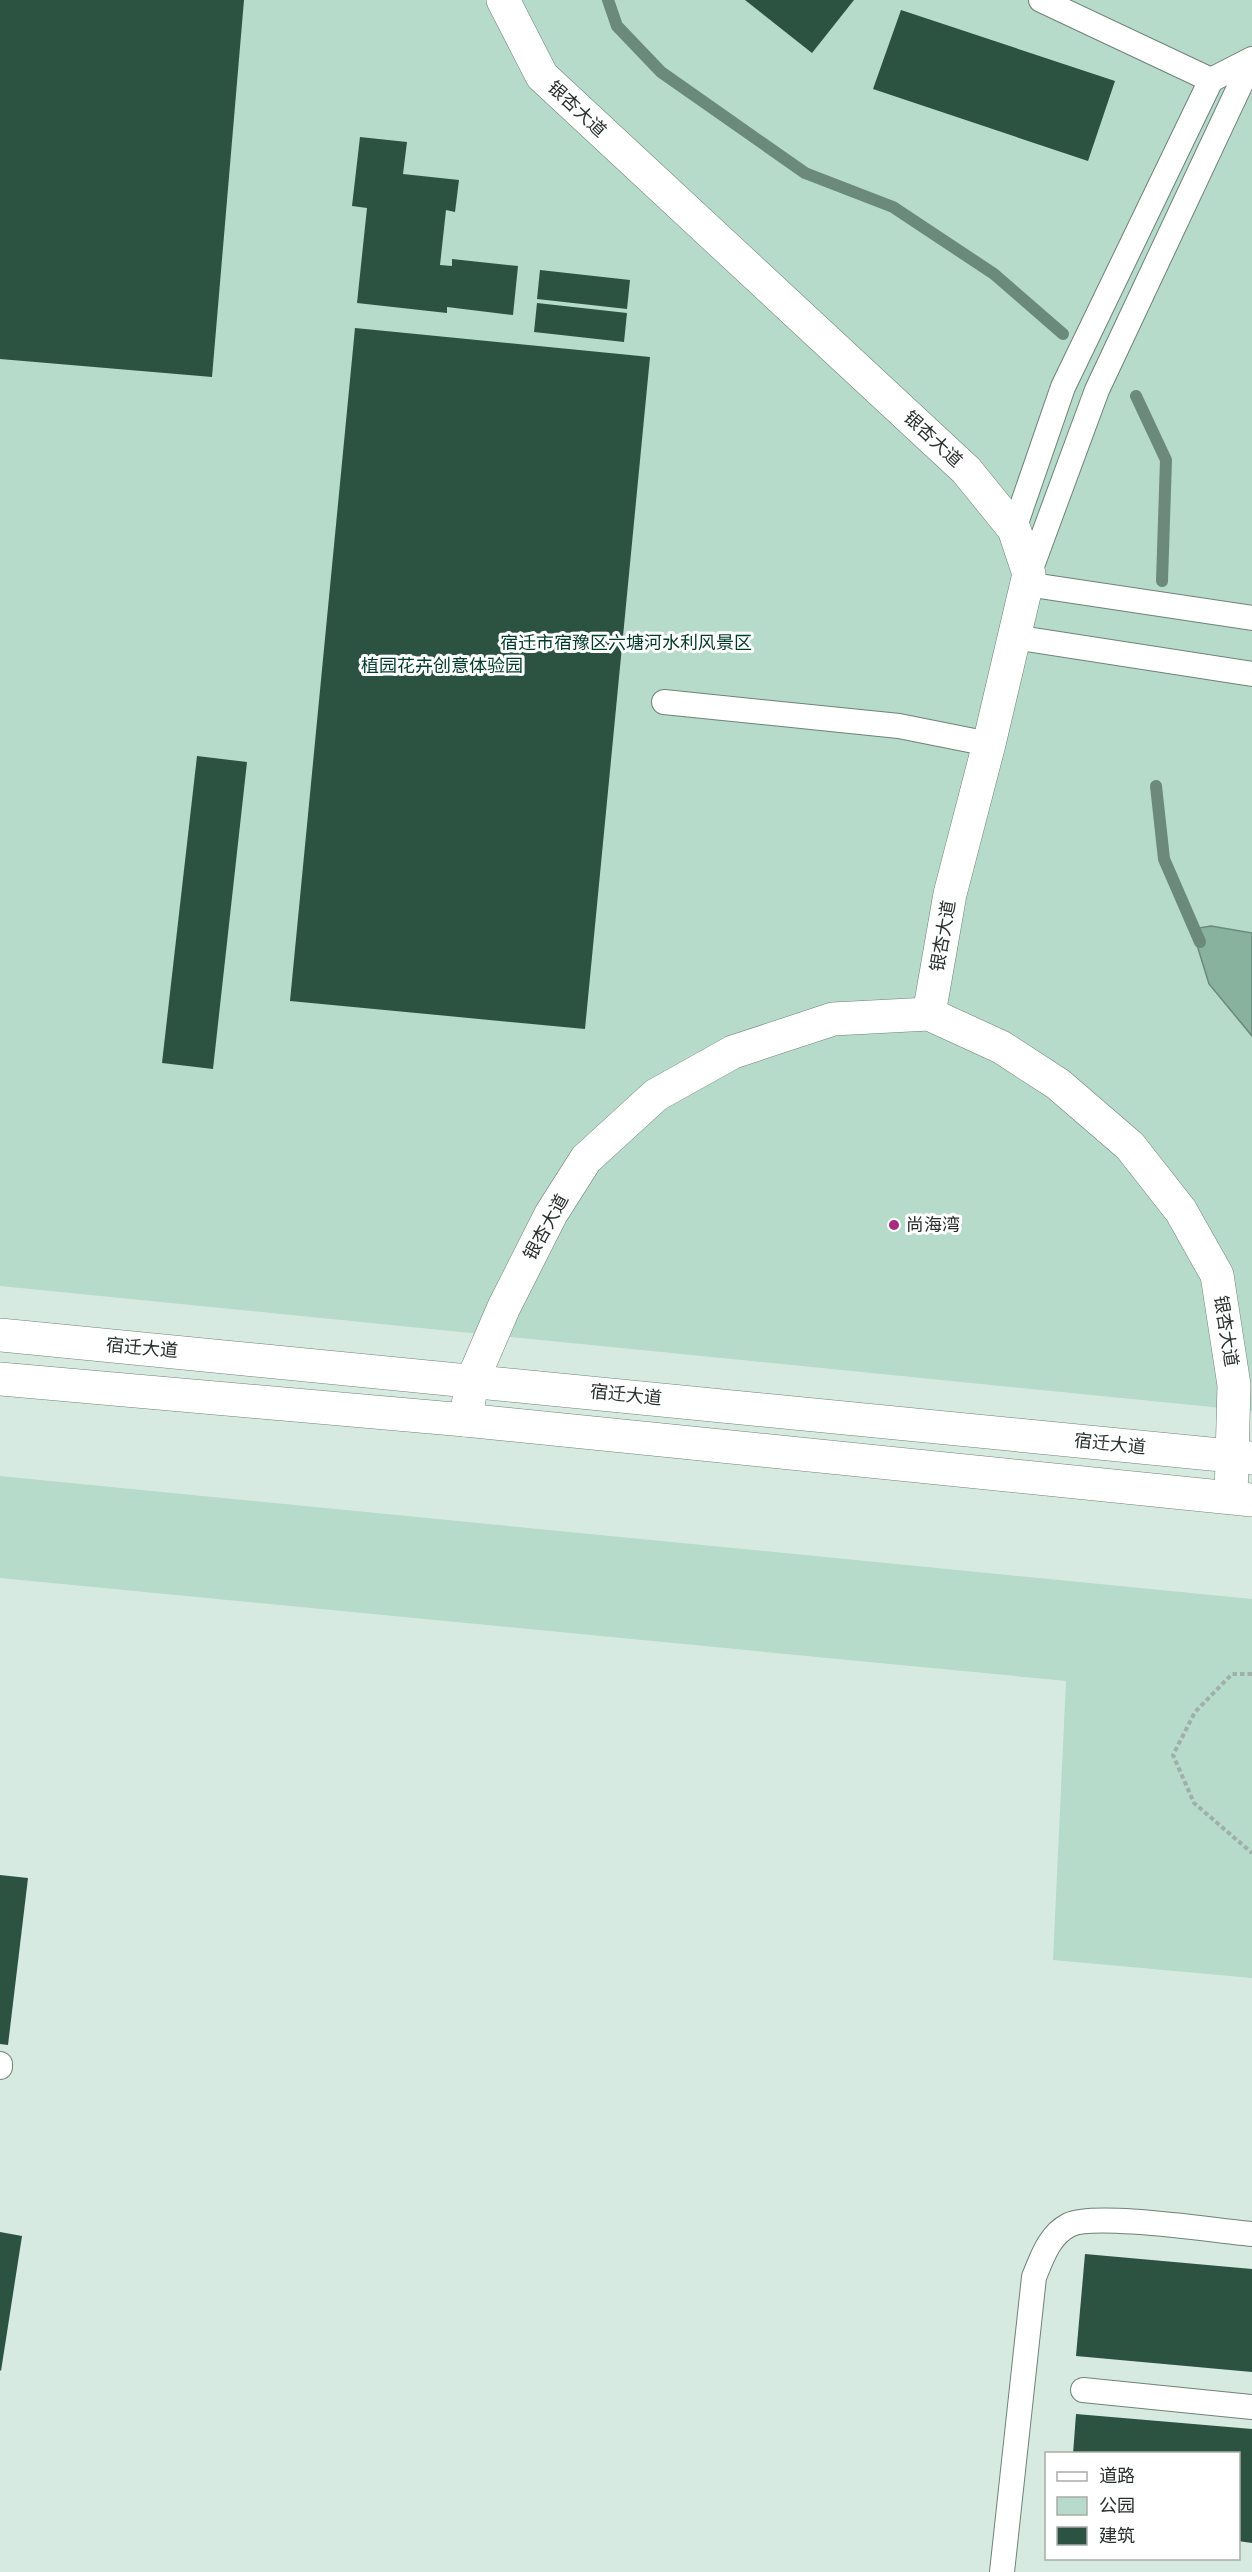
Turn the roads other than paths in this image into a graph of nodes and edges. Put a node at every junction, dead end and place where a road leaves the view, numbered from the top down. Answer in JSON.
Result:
{"nodes":[{"id":1,"x":503,"y":0,"type":"edge"},
{"id":2,"x":1041,"y":0,"type":"edge"},
{"id":3,"x":1252,"y":60,"type":"edge"},
{"id":4,"x":1211,"y":80,"type":"junction"},
{"id":5,"x":1014,"y":529,"type":"junction"},
{"id":6,"x":1027,"y":579,"type":"junction"},
{"id":7,"x":1252,"y":618,"type":"edge"},
{"id":8,"x":1014,"y":637,"type":"junction"},
{"id":9,"x":1252,"y":674,"type":"edge"},
{"id":10,"x":664,"y":702,"type":"dead end"},
{"id":11,"x":989,"y":744,"type":"junction"},
{"id":12,"x":929,"y":1014,"type":"junction"},
{"id":13,"x":0,"y":1335,"type":"edge"},
{"id":14,"x":0,"y":1379,"type":"edge"},
{"id":15,"x":473,"y":1380,"type":"junction"},
{"id":16,"x":465,"y":1420,"type":"junction"},
{"id":17,"x":1242,"y":1457,"type":"edge"},
{"id":18,"x":1242,"y":1499,"type":"edge"},
{"id":19,"x":1252,"y":2234,"type":"edge"},
{"id":20,"x":1083,"y":2390,"type":"dead end"},
{"id":21,"x":1252,"y":2407,"type":"edge"},
{"id":22,"x":1002,"y":2572,"type":"edge"}],
"edges":[{"from":1,"to":5,"type":"street","name":"银杏大道"},
{"from":2,"to":4,"type":"lane"},
{"from":3,"to":4,"type":"lane"},
{"from":3,"to":6,"type":"lane"},
{"from":4,"to":5,"type":"lane"},
{"from":5,"to":6,"type":"street","name":"银杏大道"},
{"from":6,"to":7,"type":"lane"},
{"from":6,"to":8,"type":"street","name":"银杏大道"},
{"from":8,"to":9,"type":"lane"},
{"from":8,"to":11,"type":"street","name":"银杏大道"},
{"from":10,"to":11,"type":"lane"},
{"from":11,"to":12,"type":"street","name":"银杏大道"},
{"from":12,"to":15,"type":"street","name":"银杏大道"},
{"from":12,"to":17,"type":"street","name":"银杏大道"},
{"from":13,"to":15,"type":"street","name":"宿迁大道"},
{"from":14,"to":16,"type":"street"},
{"from":15,"to":16,"type":"street","name":"银杏大道"},
{"from":15,"to":17,"type":"street","name":"宿迁大道"},
{"from":16,"to":18,"type":"street"},
{"from":17,"to":18,"type":"street","name":"银杏大道"},
{"from":19,"to":22,"type":"lane"},
{"from":20,"to":21,"type":"lane"}]}
